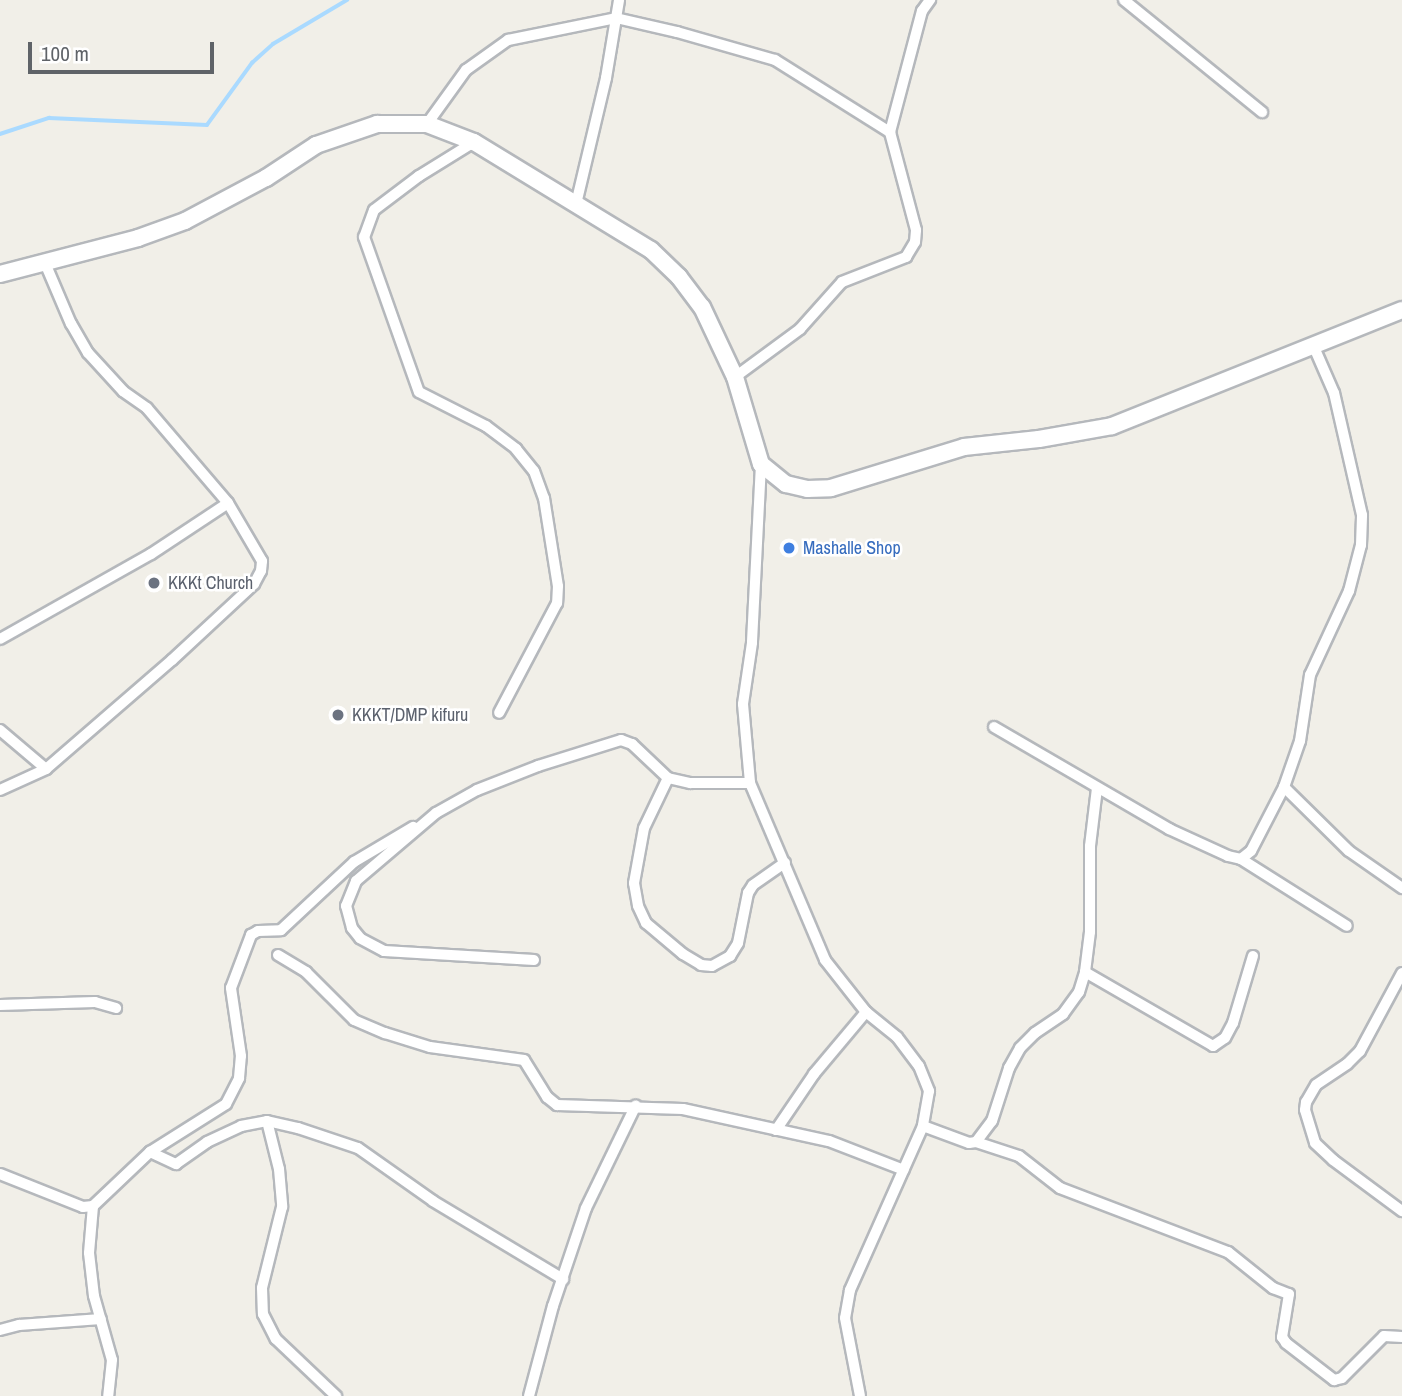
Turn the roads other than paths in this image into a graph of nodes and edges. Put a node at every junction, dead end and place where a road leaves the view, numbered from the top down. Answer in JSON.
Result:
{"nodes":[{"id":1,"x":619,"y":0,"type":"edge"},
{"id":2,"x":930,"y":0,"type":"edge"},
{"id":3,"x":1124,"y":0,"type":"edge"},
{"id":4,"x":616,"y":18,"type":"junction"},
{"id":5,"x":1262,"y":113,"type":"dead end"},
{"id":6,"x":427,"y":124,"type":"junction"},
{"id":7,"x":890,"y":132,"type":"junction"},
{"id":8,"x":474,"y":142,"type":"junction"},
{"id":9,"x":576,"y":204,"type":"junction"},
{"id":10,"x":45,"y":263,"type":"junction"},
{"id":11,"x":0,"y":274,"type":"edge"},
{"id":12,"x":1402,"y":310,"type":"edge"},
{"id":13,"x":1313,"y":345,"type":"junction"},
{"id":14,"x":735,"y":377,"type":"junction"},
{"id":15,"x":761,"y":464,"type":"junction"},
{"id":16,"x":228,"y":503,"type":"junction"},
{"id":17,"x":0,"y":639,"type":"edge"},
{"id":18,"x":499,"y":713,"type":"dead end"},
{"id":19,"x":994,"y":727,"type":"dead end"},
{"id":20,"x":0,"y":730,"type":"edge"},
{"id":21,"x":46,"y":769,"type":"junction"},
{"id":22,"x":668,"y":778,"type":"junction"},
{"id":23,"x":750,"y":783,"type":"junction"},
{"id":24,"x":1284,"y":787,"type":"junction"},
{"id":25,"x":1097,"y":788,"type":"junction"},
{"id":26,"x":0,"y":790,"type":"edge"},
{"id":27,"x":436,"y":813,"type":"junction"},
{"id":28,"x":1241,"y":859,"type":"junction"},
{"id":29,"x":785,"y":863,"type":"junction"},
{"id":30,"x":1402,"y":888,"type":"edge"},
{"id":31,"x":1347,"y":926,"type":"dead end"},
{"id":32,"x":278,"y":955,"type":"dead end"},
{"id":33,"x":1253,"y":956,"type":"dead end"},
{"id":34,"x":534,"y":960,"type":"dead end"},
{"id":35,"x":1086,"y":972,"type":"junction"},
{"id":36,"x":1402,"y":973,"type":"edge"},
{"id":37,"x":0,"y":1005,"type":"edge"},
{"id":38,"x":116,"y":1008,"type":"dead end"},
{"id":39,"x":866,"y":1012,"type":"junction"},
{"id":40,"x":636,"y":1105,"type":"junction"},
{"id":41,"x":267,"y":1121,"type":"junction"},
{"id":42,"x":923,"y":1126,"type":"junction"},
{"id":43,"x":776,"y":1130,"type":"junction"},
{"id":44,"x":976,"y":1142,"type":"junction"},
{"id":45,"x":150,"y":1152,"type":"junction"},
{"id":46,"x":904,"y":1170,"type":"junction"},
{"id":47,"x":0,"y":1174,"type":"edge"},
{"id":48,"x":93,"y":1206,"type":"junction"},
{"id":49,"x":1402,"y":1211,"type":"edge"},
{"id":50,"x":563,"y":1279,"type":"junction"},
{"id":51,"x":101,"y":1319,"type":"junction"},
{"id":52,"x":0,"y":1330,"type":"edge"},
{"id":53,"x":1402,"y":1337,"type":"edge"},
{"id":54,"x":108,"y":1396,"type":"edge"},
{"id":55,"x":336,"y":1396,"type":"edge"},
{"id":56,"x":529,"y":1396,"type":"edge"},
{"id":57,"x":860,"y":1396,"type":"edge"}],
"edges":[{"from":1,"to":4,"type":"street"},
{"from":2,"to":7,"type":"street"},
{"from":3,"to":5,"type":"street"},
{"from":4,"to":6,"type":"street"},
{"from":4,"to":7,"type":"street"},
{"from":4,"to":9,"type":"street"},
{"from":6,"to":8,"type":"street"},
{"from":6,"to":10,"type":"street"},
{"from":7,"to":14,"type":"street"},
{"from":8,"to":9,"type":"street"},
{"from":8,"to":18,"type":"street"},
{"from":9,"to":14,"type":"street"},
{"from":10,"to":11,"type":"street"},
{"from":10,"to":16,"type":"street"},
{"from":12,"to":13,"type":"street"},
{"from":13,"to":15,"type":"street"},
{"from":13,"to":24,"type":"street"},
{"from":14,"to":15,"type":"street"},
{"from":15,"to":23,"type":"street"},
{"from":16,"to":17,"type":"street"},
{"from":16,"to":21,"type":"street"},
{"from":19,"to":25,"type":"street"},
{"from":20,"to":21,"type":"street"},
{"from":21,"to":26,"type":"street"},
{"from":22,"to":23,"type":"street"},
{"from":22,"to":27,"type":"street"},
{"from":22,"to":29,"type":"street"},
{"from":23,"to":29,"type":"street"},
{"from":24,"to":28,"type":"street"},
{"from":24,"to":30,"type":"street"},
{"from":25,"to":28,"type":"street"},
{"from":25,"to":35,"type":"street"},
{"from":27,"to":34,"type":"street"},
{"from":27,"to":45,"type":"street"},
{"from":28,"to":31,"type":"street"},
{"from":29,"to":39,"type":"street"},
{"from":32,"to":40,"type":"street"},
{"from":33,"to":35,"type":"street"},
{"from":35,"to":44,"type":"street"},
{"from":36,"to":49,"type":"street"},
{"from":37,"to":38,"type":"street"},
{"from":39,"to":42,"type":"street"},
{"from":39,"to":43,"type":"street"},
{"from":40,"to":43,"type":"street"},
{"from":40,"to":50,"type":"street"},
{"from":41,"to":45,"type":"street"},
{"from":41,"to":50,"type":"street"},
{"from":41,"to":55,"type":"street"},
{"from":42,"to":44,"type":"street"},
{"from":42,"to":46,"type":"street"},
{"from":43,"to":46,"type":"street"},
{"from":44,"to":53,"type":"street"},
{"from":45,"to":48,"type":"street"},
{"from":46,"to":57,"type":"street"},
{"from":47,"to":48,"type":"street"},
{"from":48,"to":51,"type":"street"},
{"from":50,"to":56,"type":"street"},
{"from":51,"to":52,"type":"street"},
{"from":51,"to":54,"type":"street"}]}
